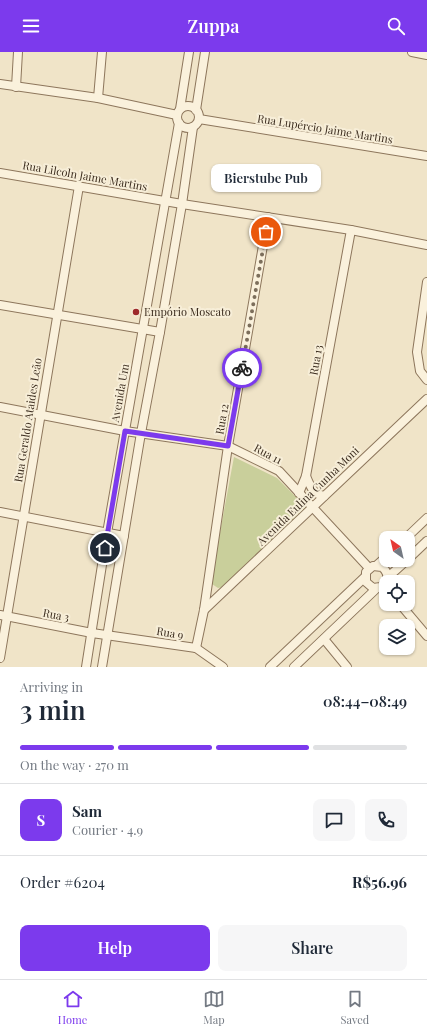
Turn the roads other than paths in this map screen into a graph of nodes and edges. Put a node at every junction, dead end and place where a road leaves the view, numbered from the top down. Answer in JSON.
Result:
{"nodes":[{"id":1,"x":18,"y":52,"type":"edge"},
{"id":2,"x":102,"y":52,"type":"edge"},
{"id":3,"x":189,"y":52,"type":"edge"},
{"id":4,"x":205,"y":52,"type":"edge"},
{"id":5,"x":412,"y":52,"type":"edge"},
{"id":6,"x":427,"y":55,"type":"edge"},
{"id":7,"x":0,"y":84,"type":"edge"},
{"id":8,"x":16,"y":87,"type":"junction"},
{"id":9,"x":98,"y":98,"type":"junction"},
{"id":10,"x":196,"y":110,"type":"junction"},
{"id":11,"x":179,"y":116,"type":"junction"},
{"id":12,"x":199,"y":119,"type":"junction"},
{"id":13,"x":193,"y":127,"type":"junction"},
{"id":14,"x":427,"y":156,"type":"edge"},
{"id":15,"x":0,"y":173,"type":"edge"},
{"id":16,"x":79,"y":186,"type":"junction"},
{"id":17,"x":165,"y":201,"type":"junction"},
{"id":18,"x":182,"y":204,"type":"junction"},
{"id":19,"x":268,"y":217,"type":"junction"},
{"id":20,"x":351,"y":230,"type":"junction"},
{"id":21,"x":427,"y":245,"type":"edge"},
{"id":22,"x":427,"y":282,"type":"edge"},
{"id":23,"x":0,"y":306,"type":"edge"},
{"id":24,"x":57,"y":315,"type":"junction"},
{"id":25,"x":143,"y":330,"type":"junction"},
{"id":26,"x":160,"y":332,"type":"junction"},
{"id":27,"x":427,"y":380,"type":"edge"},
{"id":28,"x":427,"y":399,"type":"edge"},
{"id":29,"x":0,"y":407,"type":"edge"},
{"id":30,"x":40,"y":415,"type":"junction"},
{"id":31,"x":125,"y":431,"type":"junction"},
{"id":32,"x":141,"y":433,"type":"junction"},
{"id":33,"x":228,"y":446,"type":"junction"},
{"id":34,"x":306,"y":476,"type":"junction"},
{"id":35,"x":299,"y":493,"type":"junction"},
{"id":36,"x":324,"y":496,"type":"junction"},
{"id":37,"x":312,"y":508,"type":"junction"},
{"id":38,"x":0,"y":512,"type":"edge"},
{"id":39,"x":24,"y":516,"type":"junction"},
{"id":40,"x":427,"y":518,"type":"edge"},
{"id":41,"x":413,"y":531,"type":"edge"},
{"id":42,"x":107,"y":533,"type":"junction"},
{"id":43,"x":124,"y":536,"type":"junction"},
{"id":44,"x":427,"y":541,"type":"edge"},
{"id":45,"x":415,"y":552,"type":"edge"},
{"id":46,"x":377,"y":566,"type":"joint"},
{"id":47,"x":400,"y":567,"type":"edge"},
{"id":48,"x":369,"y":568,"type":"junction"},
{"id":49,"x":386,"y":575,"type":"edge"},
{"id":50,"x":393,"y":575,"type":"edge"},
{"id":51,"x":365,"y":577,"type":"junction"},
{"id":52,"x":379,"y":584,"type":"edge"},
{"id":53,"x":379,"y":589,"type":"edge"},
{"id":54,"x":204,"y":610,"type":"junction"},
{"id":55,"x":406,"y":611,"type":"edge"},
{"id":56,"x":3,"y":616,"type":"edge"},
{"id":57,"x":92,"y":633,"type":"junction"},
{"id":58,"x":108,"y":634,"type":"junction"},
{"id":59,"x":427,"y":636,"type":"edge"},
{"id":60,"x":324,"y":639,"type":"junction"},
{"id":61,"x":196,"y":648,"type":"junction"},
{"id":62,"x":0,"y":658,"type":"edge"},
{"id":63,"x":86,"y":667,"type":"edge"},
{"id":64,"x":102,"y":667,"type":"edge"},
{"id":65,"x":223,"y":667,"type":"edge"},
{"id":66,"x":270,"y":667,"type":"edge"},
{"id":67,"x":294,"y":667,"type":"edge"},
{"id":68,"x":348,"y":667,"type":"edge"}],
"edges":[{"from":1,"to":8,"type":"street"},
{"from":2,"to":9,"type":"street"},
{"from":3,"to":11,"type":"street","name":"Avenida Um"},
{"from":4,"to":10,"type":"street"},
{"from":5,"to":6,"type":"street"},
{"from":7,"to":8,"type":"street"},
{"from":8,"to":9,"type":"street"},
{"from":9,"to":11,"type":"street"},
{"from":10,"to":11,"type":"street"},
{"from":10,"to":12,"type":"street"},
{"from":11,"to":13,"type":"street"},
{"from":11,"to":17,"type":"street","name":"Avenida Um"},
{"from":12,"to":13,"type":"street"},
{"from":12,"to":14,"type":"street","name":"Rua Lupércio Jaime Martins"},
{"from":13,"to":18,"type":"street"},
{"from":15,"to":16,"type":"street","name":"Rua Lilcoln Jaime Martins"},
{"from":16,"to":17,"type":"street","name":"Rua Lilcoln Jaime Martins"},
{"from":16,"to":24,"type":"street","name":"Rua Geraldo Ataides Leão"},
{"from":17,"to":18,"type":"street","name":"Rua Lilcoln Jaime Martins"},
{"from":17,"to":25,"type":"street","name":"Avenida Um"},
{"from":18,"to":19,"type":"street"},
{"from":18,"to":26,"type":"street"},
{"from":19,"to":20,"type":"street"},
{"from":19,"to":33,"type":"street","name":"Rua 12"},
{"from":20,"to":21,"type":"street"},
{"from":20,"to":34,"type":"street","name":"Rua 13"},
{"from":22,"to":27,"type":"street"},
{"from":23,"to":24,"type":"street"},
{"from":24,"to":25,"type":"street"},
{"from":24,"to":30,"type":"street","name":"Rua Geraldo Ataides Leão"},
{"from":25,"to":26,"type":"street"},
{"from":25,"to":31,"type":"street","name":"Avenida Um"},
{"from":26,"to":32,"type":"street"},
{"from":28,"to":36,"type":"street","name":"Avenida Eulina Cunha Moni"},
{"from":29,"to":30,"type":"street","name":"Rua 11"},
{"from":30,"to":31,"type":"street","name":"Rua 11"},
{"from":30,"to":39,"type":"street","name":"Rua Geraldo Ataides Leão"},
{"from":31,"to":32,"type":"street","name":"Rua 11"},
{"from":31,"to":42,"type":"street","name":"Avenida Um"},
{"from":32,"to":33,"type":"street","name":"Rua 11"},
{"from":32,"to":43,"type":"street"},
{"from":33,"to":35,"type":"street","name":"Rua 11"},
{"from":33,"to":54,"type":"street","name":"Rua 12"},
{"from":34,"to":35,"type":"street","name":"Rua 13"},
{"from":34,"to":36,"type":"street"},
{"from":35,"to":37,"type":"street","name":"Rua 11"},
{"from":36,"to":37,"type":"street","name":"Avenida Eulina Cunha Moni"},
{"from":37,"to":48,"type":"street","name":"Rua 11"},
{"from":37,"to":54,"type":"street","name":"Avenida Eulina Cunha Moni"},
{"from":38,"to":39,"type":"street"},
{"from":39,"to":42,"type":"street"},
{"from":39,"to":56,"type":"street","name":"Rua Geraldo Ataides Leão"},
{"from":40,"to":41,"type":"street"},
{"from":42,"to":43,"type":"street"},
{"from":42,"to":57,"type":"street","name":"Avenida Um"},
{"from":43,"to":58,"type":"street"},
{"from":44,"to":45,"type":"street"},
{"from":46,"to":48,"type":"street"},
{"from":46,"to":49,"type":"street"},
{"from":47,"to":50,"type":"street"},
{"from":48,"to":51,"type":"street"},
{"from":51,"to":52,"type":"street"},
{"from":51,"to":66,"type":"street"},
{"from":53,"to":60,"type":"street"},
{"from":54,"to":61,"type":"street","name":"Rua 12"},
{"from":55,"to":59,"type":"street"},
{"from":56,"to":57,"type":"street","name":"Rua 3"},
{"from":56,"to":62,"type":"street","name":"Rua Geraldo Ataides Leão"},
{"from":57,"to":58,"type":"street","name":"Rua 3"},
{"from":57,"to":63,"type":"street","name":"Avenida Um"},
{"from":58,"to":61,"type":"street","name":"Rua 9"},
{"from":58,"to":64,"type":"street"},
{"from":60,"to":67,"type":"street"},
{"from":60,"to":68,"type":"street"},
{"from":61,"to":65,"type":"street","name":"Rua 9"}]}
